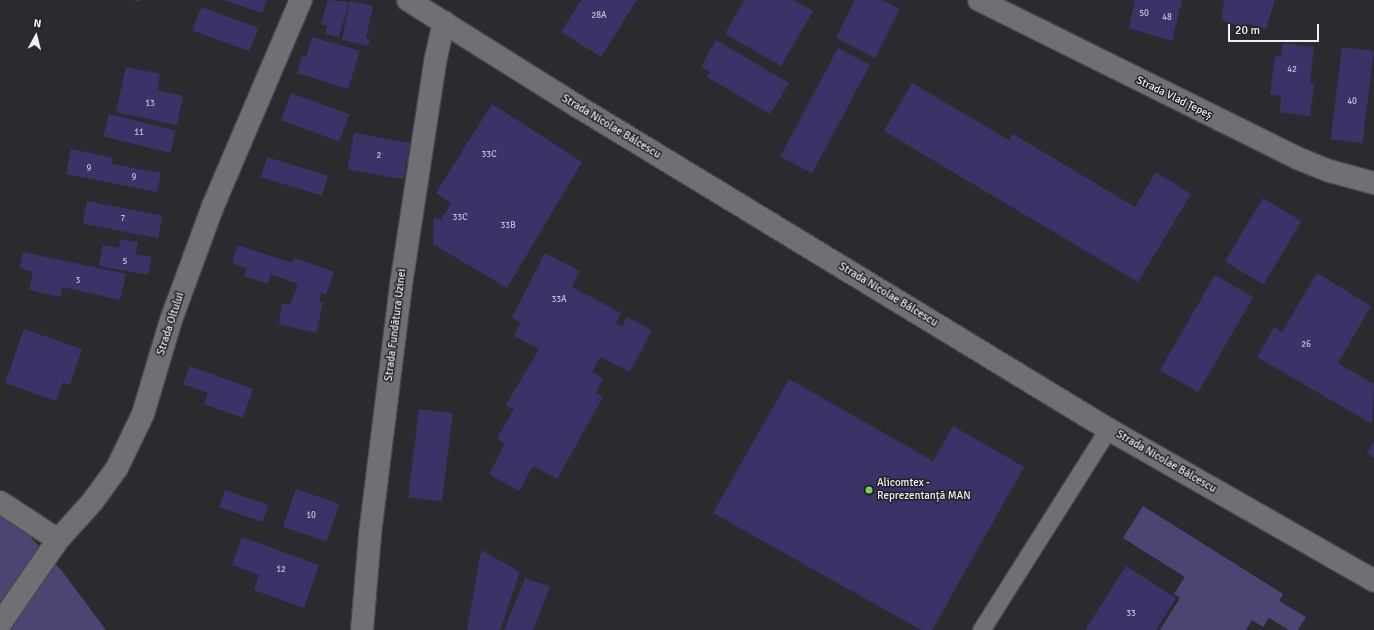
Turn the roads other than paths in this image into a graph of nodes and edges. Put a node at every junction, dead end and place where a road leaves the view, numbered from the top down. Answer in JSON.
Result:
{"nodes":[{"id":1,"x":301,"y":0,"type":"edge"},
{"id":2,"x":408,"y":0,"type":"edge"},
{"id":3,"x":979,"y":0,"type":"edge"},
{"id":4,"x":444,"y":22,"type":"junction"},
{"id":5,"x":1374,"y":183,"type":"edge"},
{"id":6,"x":1108,"y":429,"type":"junction"},
{"id":7,"x":0,"y":502,"type":"edge"},
{"id":8,"x":58,"y":540,"type":"junction"},
{"id":9,"x":1374,"y":581,"type":"edge"},
{"id":10,"x":0,"y":624,"type":"edge"},
{"id":11,"x":362,"y":630,"type":"edge"},
{"id":12,"x":981,"y":630,"type":"edge"}],
"edges":[{"from":1,"to":8,"type":"street","name":"Strada Oltului"},
{"from":2,"to":4,"type":"street","name":"Strada Nicolae Bălcescu"},
{"from":3,"to":5,"type":"street","name":"Strada Vlad Țepeș"},
{"from":4,"to":6,"type":"street","name":"Strada Nicolae Bălcescu"},
{"from":4,"to":11,"type":"street","name":"Strada Fundătura Uzinei"},
{"from":6,"to":9,"type":"street","name":"Strada Nicolae Bălcescu"},
{"from":6,"to":12,"type":"lane"},
{"from":7,"to":8,"type":"street"},
{"from":8,"to":10,"type":"street","name":"Strada Oltului"}]}
